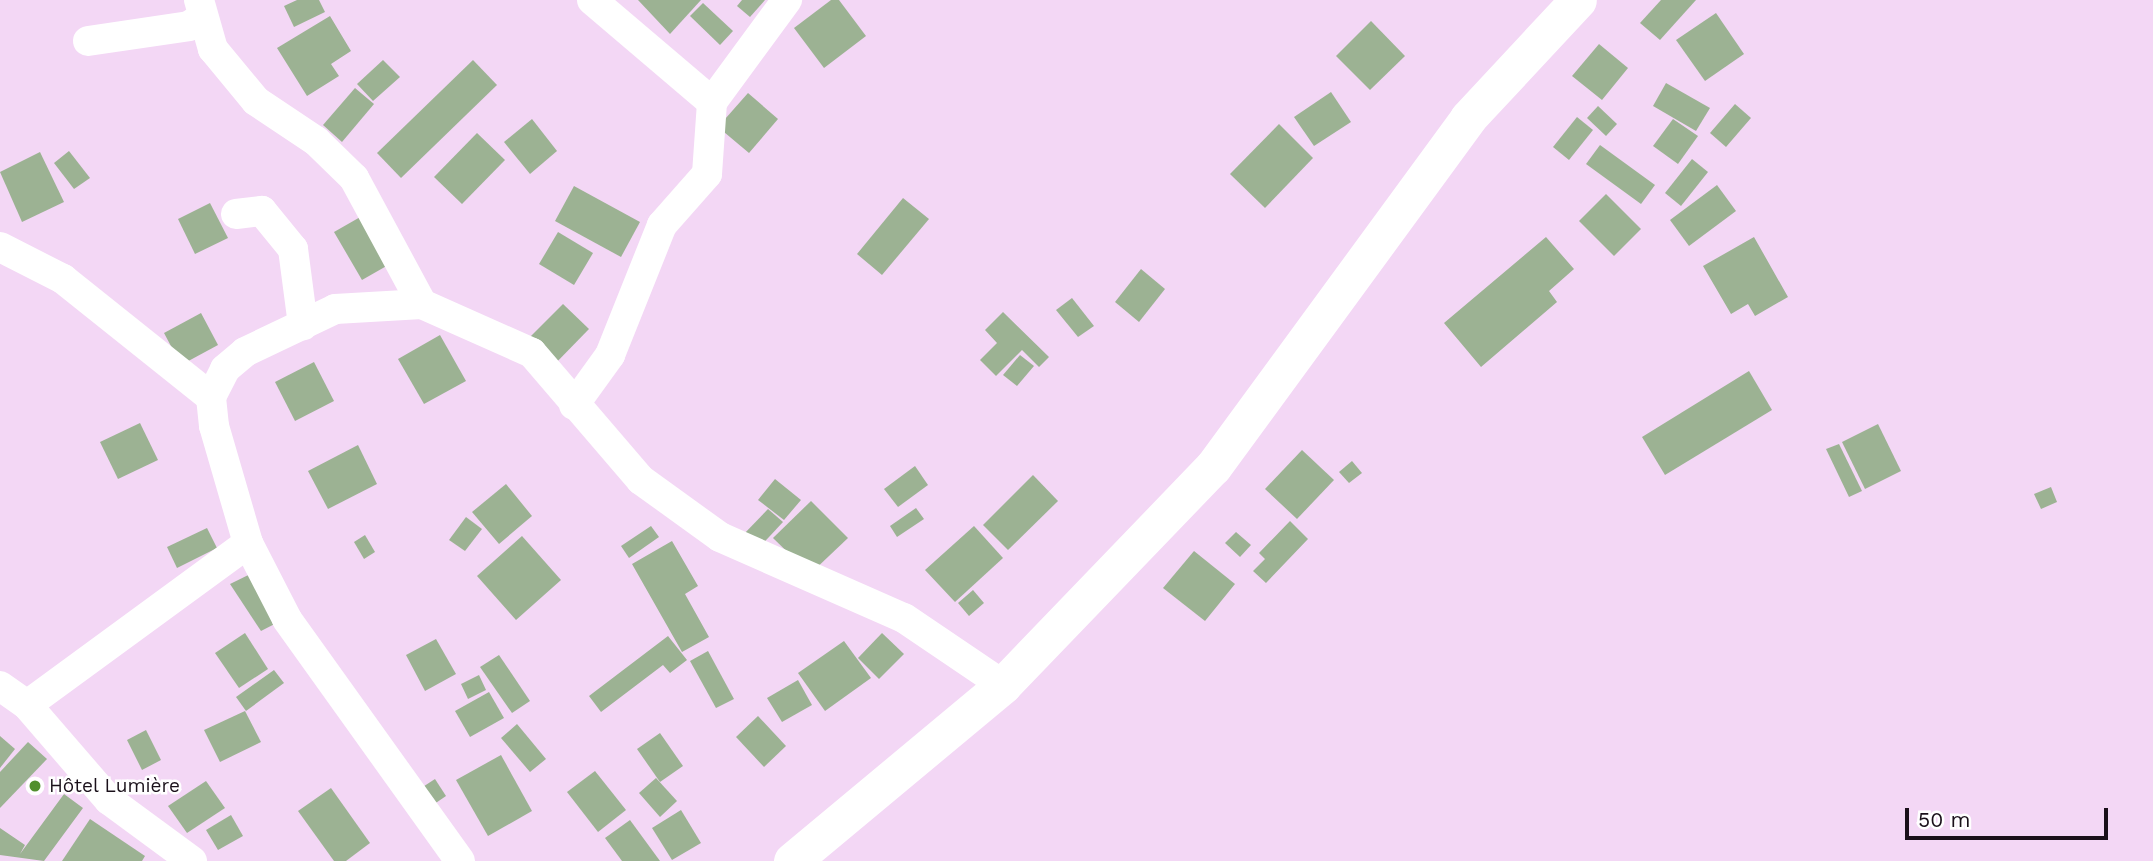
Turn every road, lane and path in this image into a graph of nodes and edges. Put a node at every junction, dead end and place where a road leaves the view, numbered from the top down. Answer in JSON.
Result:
{"nodes":[{"id":1,"x":593,"y":0,"type":"edge"},
{"id":2,"x":787,"y":0,"type":"edge"},
{"id":3,"x":1578,"y":0,"type":"edge"},
{"id":4,"x":200,"y":9,"type":"edge"},
{"id":5,"x":88,"y":41,"type":"dead end"},
{"id":6,"x":712,"y":103,"type":"junction"},
{"id":7,"x":236,"y":214,"type":"dead end"},
{"id":8,"x":0,"y":247,"type":"edge"},
{"id":9,"x":422,"y":304,"type":"junction"},
{"id":10,"x":303,"y":326,"type":"junction"},
{"id":11,"x":211,"y":397,"type":"junction"},
{"id":12,"x":574,"y":405,"type":"junction"},
{"id":13,"x":248,"y":543,"type":"junction"},
{"id":14,"x":0,"y":685,"type":"edge"},
{"id":15,"x":1003,"y":685,"type":"junction"},
{"id":16,"x":27,"y":705,"type":"junction"},
{"id":17,"x":192,"y":861,"type":"edge"},
{"id":18,"x":460,"y":861,"type":"edge"},
{"id":19,"x":792,"y":861,"type":"edge"}],
"edges":[{"from":1,"to":6,"type":"street"},
{"from":2,"to":6,"type":"street"},
{"from":3,"to":15,"type":"main road"},
{"from":4,"to":5,"type":"street"},
{"from":4,"to":9,"type":"street"},
{"from":6,"to":12,"type":"street"},
{"from":7,"to":10,"type":"street"},
{"from":8,"to":11,"type":"street"},
{"from":9,"to":10,"type":"street"},
{"from":9,"to":12,"type":"street"},
{"from":10,"to":11,"type":"street"},
{"from":11,"to":13,"type":"street"},
{"from":12,"to":15,"type":"street"},
{"from":13,"to":16,"type":"street"},
{"from":13,"to":18,"type":"street"},
{"from":14,"to":16,"type":"street"},
{"from":15,"to":19,"type":"main road"},
{"from":16,"to":17,"type":"street"}]}
